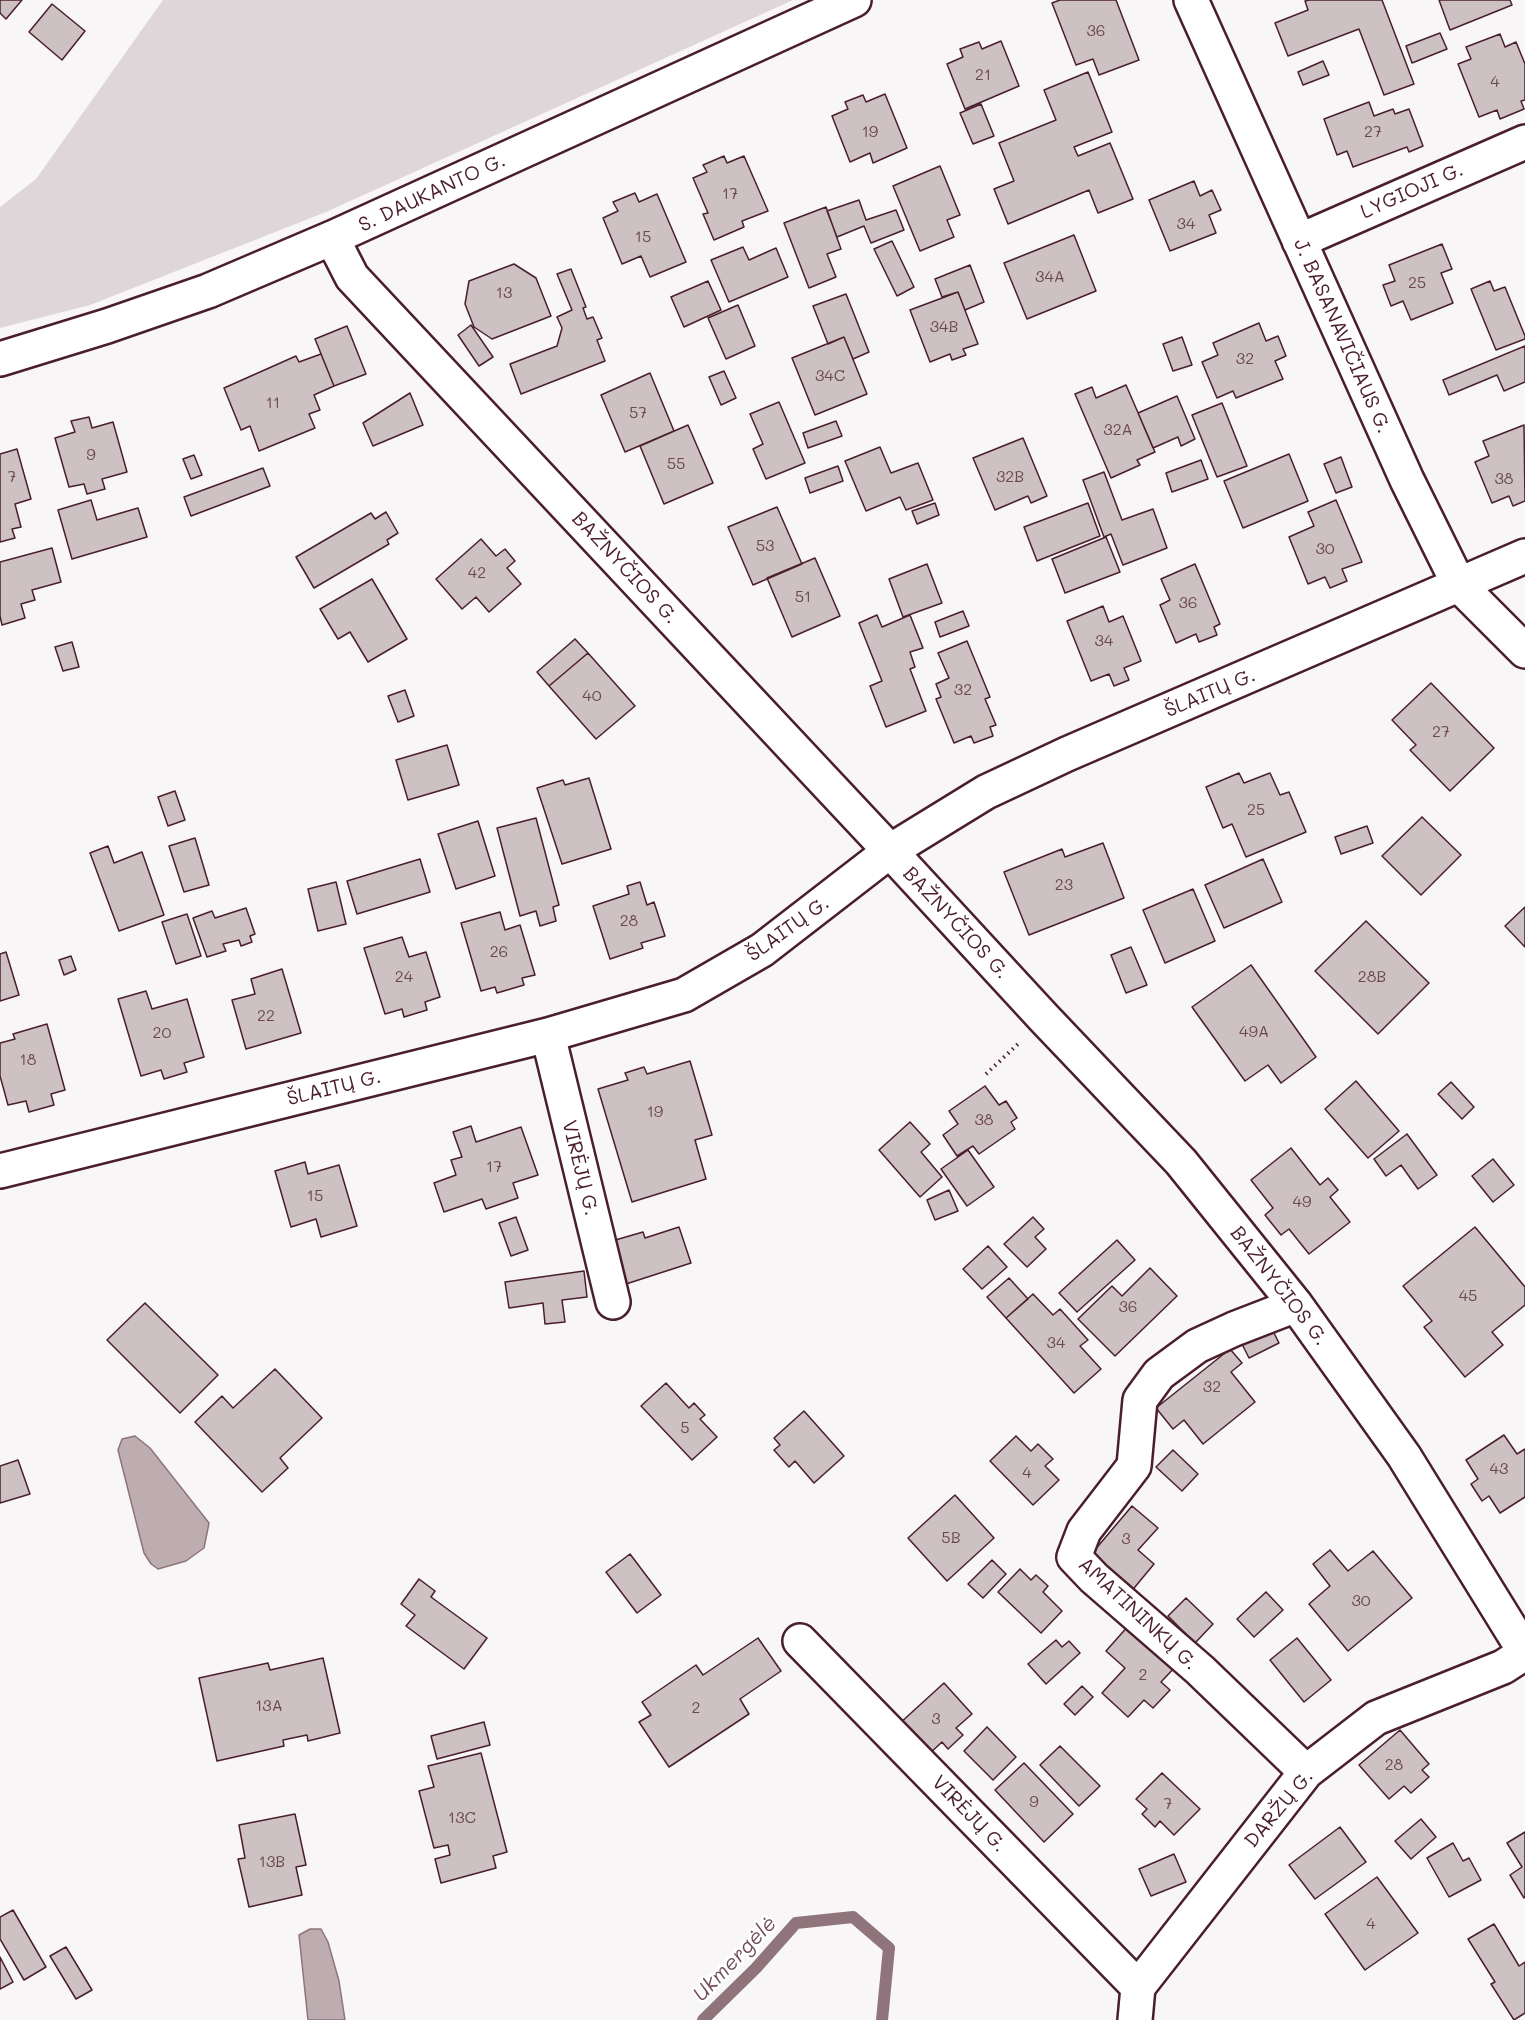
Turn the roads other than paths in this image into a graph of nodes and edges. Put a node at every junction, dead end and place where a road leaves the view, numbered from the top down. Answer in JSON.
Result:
{"nodes":[{"id":1,"x":854,"y":0,"type":"edge"},
{"id":2,"x":1191,"y":0,"type":"edge"},
{"id":3,"x":1525,"y":142,"type":"edge"},
{"id":4,"x":332,"y":238,"type":"junction"},
{"id":5,"x":1299,"y":241,"type":"junction"},
{"id":6,"x":0,"y":359,"type":"edge"},
{"id":7,"x":1525,"y":556,"type":"edge"},
{"id":8,"x":1459,"y":585,"type":"junction"},
{"id":9,"x":1525,"y":651,"type":"edge"},
{"id":10,"x":890,"y":851,"type":"junction"},
{"id":11,"x":548,"y":1035,"type":"junction"},
{"id":12,"x":0,"y":1171,"type":"edge"},
{"id":13,"x":613,"y":1302,"type":"dead end"},
{"id":14,"x":1296,"y":1305,"type":"junction"},
{"id":15,"x":800,"y":1641,"type":"dead end"},
{"id":16,"x":1525,"y":1653,"type":"edge"},
{"id":17,"x":1306,"y":1772,"type":"junction"},
{"id":18,"x":1138,"y":1987,"type":"junction"},
{"id":19,"x":1135,"y":2020,"type":"edge"}],
"edges":[{"from":1,"to":4,"type":"street","name":"S. DAUKANTO G."},
{"from":2,"to":5,"type":"street","name":"J. BASANAVIČIAUS G."},
{"from":3,"to":5,"type":"street","name":"LYGIOJI G."},
{"from":4,"to":6,"type":"street","name":"S. DAUKANTO G."},
{"from":4,"to":10,"type":"street","name":"BAŽNYČIOS G."},
{"from":5,"to":8,"type":"street","name":"J. BASANAVIČIAUS G."},
{"from":7,"to":8,"type":"street","name":"ŠLAITŲ G."},
{"from":8,"to":9,"type":"street","name":"J. BASANAVIČIAUS G."},
{"from":8,"to":10,"type":"street","name":"ŠLAITŲ G."},
{"from":10,"to":11,"type":"street","name":"ŠLAITŲ G."},
{"from":10,"to":14,"type":"street","name":"BAŽNYČIOS G."},
{"from":11,"to":12,"type":"street","name":"ŠLAITŲ G."},
{"from":11,"to":13,"type":"street","name":"VIRĖJŲ G."},
{"from":14,"to":16,"type":"street","name":"BAŽNYČIOS G."},
{"from":14,"to":17,"type":"street","name":"AMATININKŲ G."},
{"from":15,"to":18,"type":"street","name":"VIRĖJŲ G."},
{"from":16,"to":17,"type":"street","name":"DARŽŲ G."},
{"from":17,"to":18,"type":"street","name":"DARŽŲ G."},
{"from":18,"to":19,"type":"street"}]}
